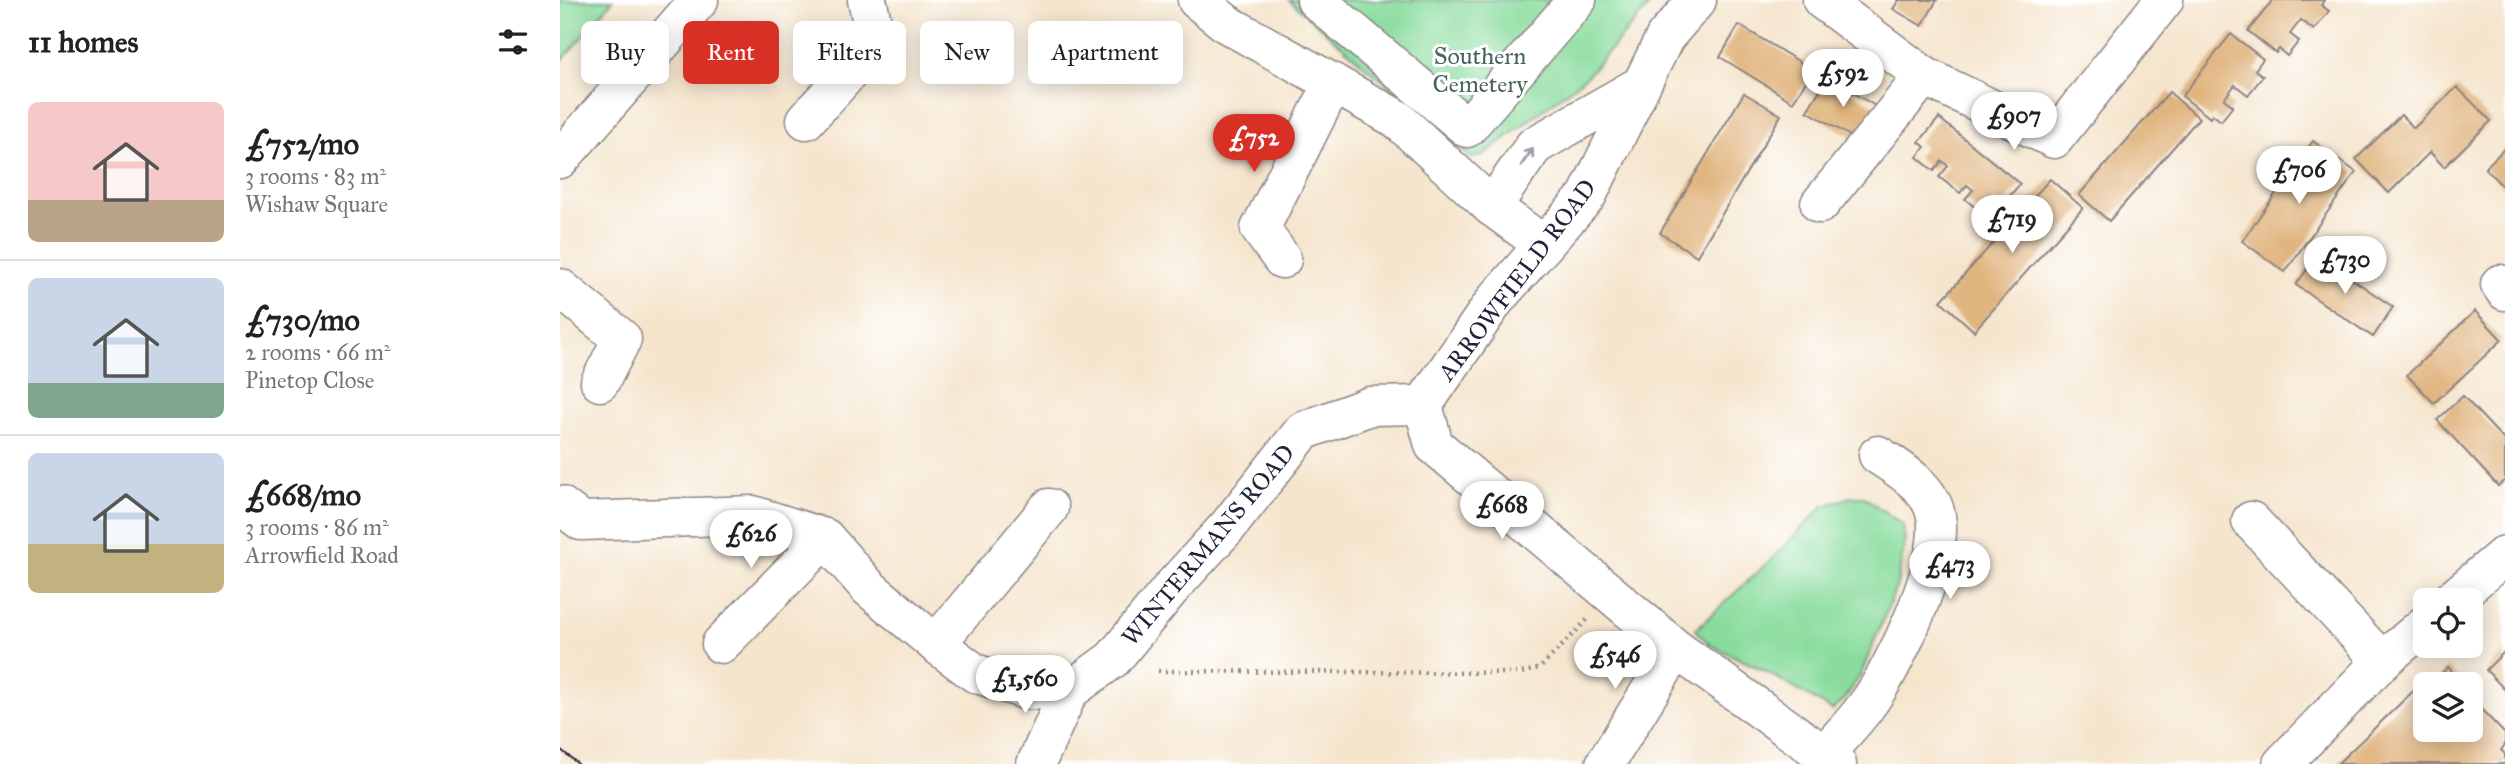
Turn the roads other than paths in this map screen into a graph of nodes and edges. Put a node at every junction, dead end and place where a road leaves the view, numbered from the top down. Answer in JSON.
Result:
{"nodes":[{"id":1,"x":699,"y":0,"type":"edge"},
{"id":2,"x":867,"y":0,"type":"edge"},
{"id":3,"x":1197,"y":0,"type":"edge"},
{"id":4,"x":1316,"y":0,"type":"edge"},
{"id":5,"x":1577,"y":0,"type":"edge"},
{"id":6,"x":1697,"y":0,"type":"edge"},
{"id":7,"x":1822,"y":0,"type":"edge"},
{"id":8,"x":2164,"y":0,"type":"edge"},
{"id":9,"x":1924,"y":76,"type":"junction"},
{"id":10,"x":1333,"y":83,"type":"junction"},
{"id":11,"x":1642,"y":85,"type":"junction"},
{"id":12,"x":806,"y":120,"type":"dead end"},
{"id":13,"x":560,"y":159,"type":"edge"},
{"id":14,"x":1820,"y":204,"type":"dead end"},
{"id":15,"x":1492,"y":207,"type":"junction"},
{"id":16,"x":1544,"y":245,"type":"junction"},
{"id":17,"x":1282,"y":259,"type":"dead end"},
{"id":18,"x":560,"y":288,"type":"edge"},
{"id":19,"x":600,"y":382,"type":"dead end"},
{"id":20,"x":1423,"y":405,"type":"junction"},
{"id":21,"x":1878,"y":456,"type":"dead end"},
{"id":22,"x":560,"y":505,"type":"edge"},
{"id":23,"x":1049,"y":508,"type":"dead end"},
{"id":24,"x":2251,"y":521,"type":"dead end"},
{"id":25,"x":825,"y":538,"type":"junction"},
{"id":26,"x":2505,"y":555,"type":"edge"},
{"id":27,"x":2466,"y":588,"type":"edge"},
{"id":28,"x":2413,"y":635,"type":"edge"},
{"id":29,"x":936,"y":644,"type":"junction"},
{"id":30,"x":721,"y":645,"type":"dead end"},
{"id":31,"x":1676,"y":649,"type":"junction"},
{"id":32,"x":2382,"y":661,"type":"junction"},
{"id":33,"x":1069,"y":691,"type":"junction"},
{"id":34,"x":1831,"y":759,"type":"edge"},
{"id":35,"x":1036,"y":764,"type":"edge"},
{"id":36,"x":1605,"y":764,"type":"edge"},
{"id":37,"x":2282,"y":764,"type":"edge"}],
"edges":[{"from":1,"to":13,"type":"street"},
{"from":2,"to":12,"type":"street"},
{"from":3,"to":10,"type":"street"},
{"from":4,"to":5,"type":"street"},
{"from":6,"to":11,"type":"street","name":"ARROWFIELD ROAD"},
{"from":7,"to":9,"type":"street"},
{"from":8,"to":9,"type":"street"},
{"from":9,"to":14,"type":"street"},
{"from":10,"to":15,"type":"street"},
{"from":10,"to":17,"type":"street"},
{"from":15,"to":11,"type":"street","one_way":true},
{"from":11,"to":16,"type":"street","name":"ARROWFIELD ROAD"},
{"from":15,"to":16,"type":"street"},
{"from":16,"to":20,"type":"street","name":"ARROWFIELD ROAD"},
{"from":18,"to":19,"type":"street"},
{"from":20,"to":31,"type":"street","name":"ARROWFIELD ROAD"},
{"from":20,"to":33,"type":"street","name":"WINTERMANS ROAD"},
{"from":21,"to":34,"type":"street"},
{"from":22,"to":25,"type":"street"},
{"from":23,"to":29,"type":"street"},
{"from":24,"to":32,"type":"street"},
{"from":25,"to":29,"type":"street"},
{"from":25,"to":30,"type":"street"},
{"from":26,"to":27,"type":"street"},
{"from":28,"to":32,"type":"street"},
{"from":29,"to":33,"type":"street"},
{"from":31,"to":34,"type":"street","name":"ARROWFIELD ROAD"},
{"from":31,"to":36,"type":"street"},
{"from":32,"to":37,"type":"street"},
{"from":33,"to":35,"type":"street"}]}
